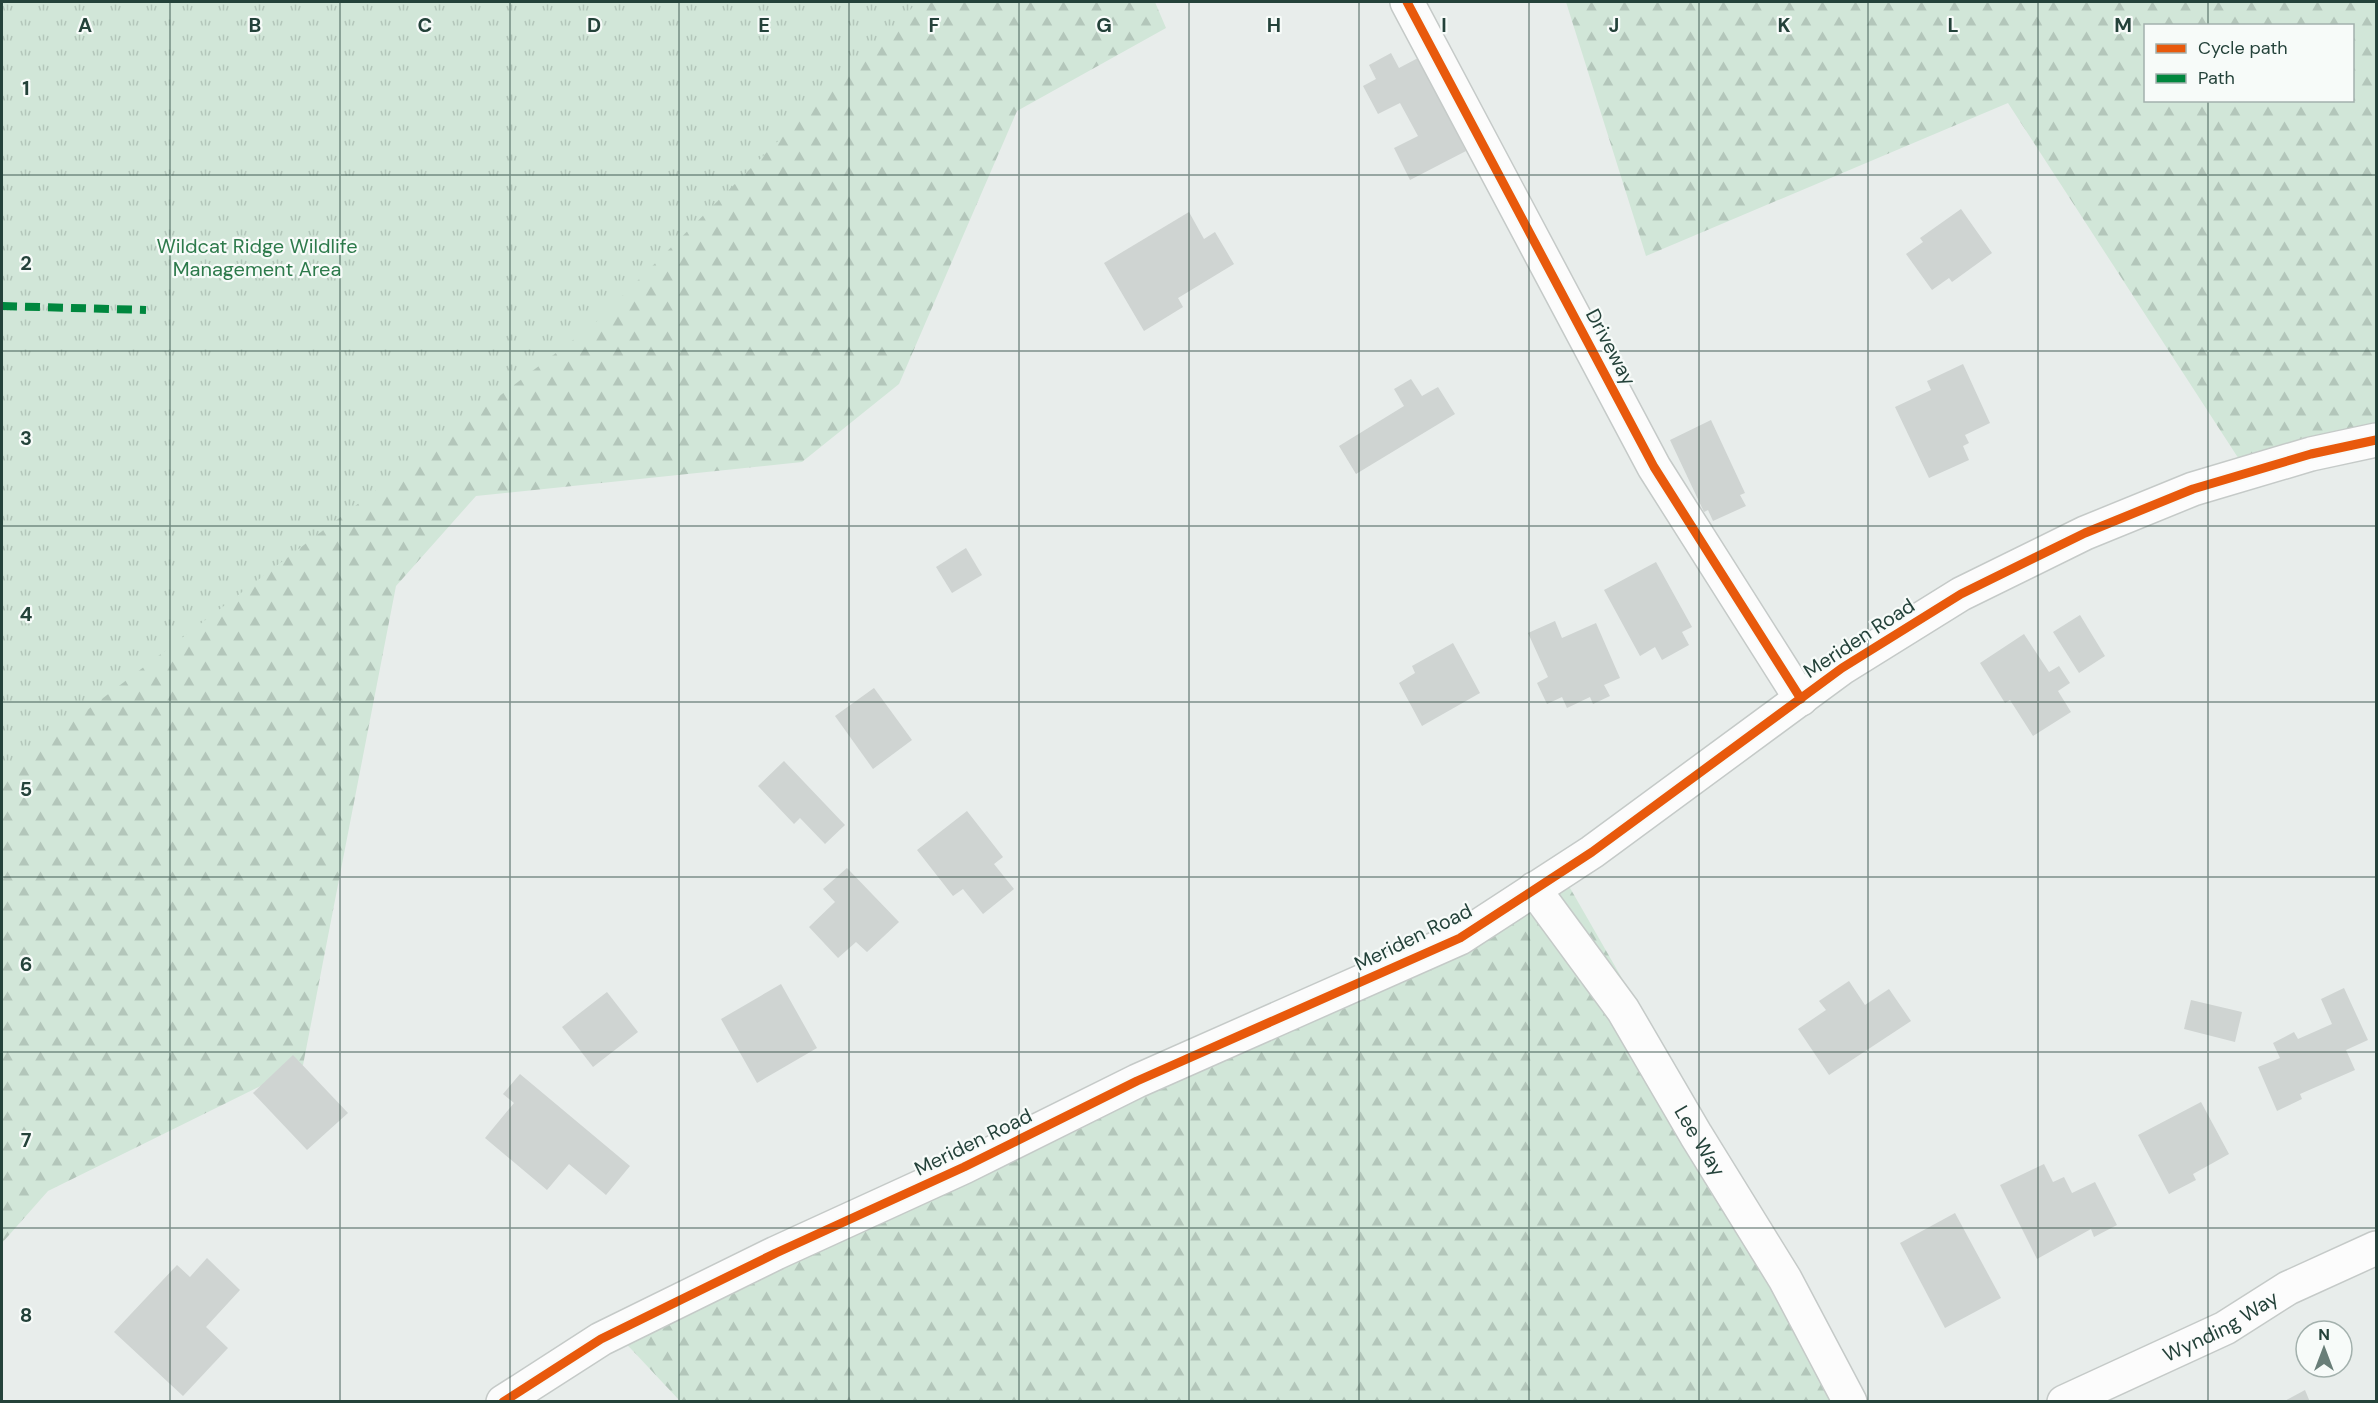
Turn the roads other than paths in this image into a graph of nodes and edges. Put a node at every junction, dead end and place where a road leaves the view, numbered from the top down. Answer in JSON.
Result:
{"nodes":[{"id":1,"x":1407,"y":2,"type":"edge"},
{"id":2,"x":2376,"y":440,"type":"edge"},
{"id":3,"x":1801,"y":699,"type":"junction"},
{"id":4,"x":1534,"y":890,"type":"junction"},
{"id":5,"x":2376,"y":1248,"type":"edge"},
{"id":6,"x":503,"y":1401,"type":"edge"},
{"id":7,"x":1850,"y":1401,"type":"edge"},
{"id":8,"x":2064,"y":1401,"type":"edge"}],
"edges":[{"from":1,"to":3,"type":"street","name":"Driveway"},
{"from":2,"to":3,"type":"street","name":"Meriden Road"},
{"from":3,"to":4,"type":"street","name":"Meriden Road"},
{"from":4,"to":6,"type":"street","name":"Meriden Road"},
{"from":4,"to":7,"type":"street","name":"Lee Way"},
{"from":5,"to":8,"type":"street","name":"Wynding Way"}]}
